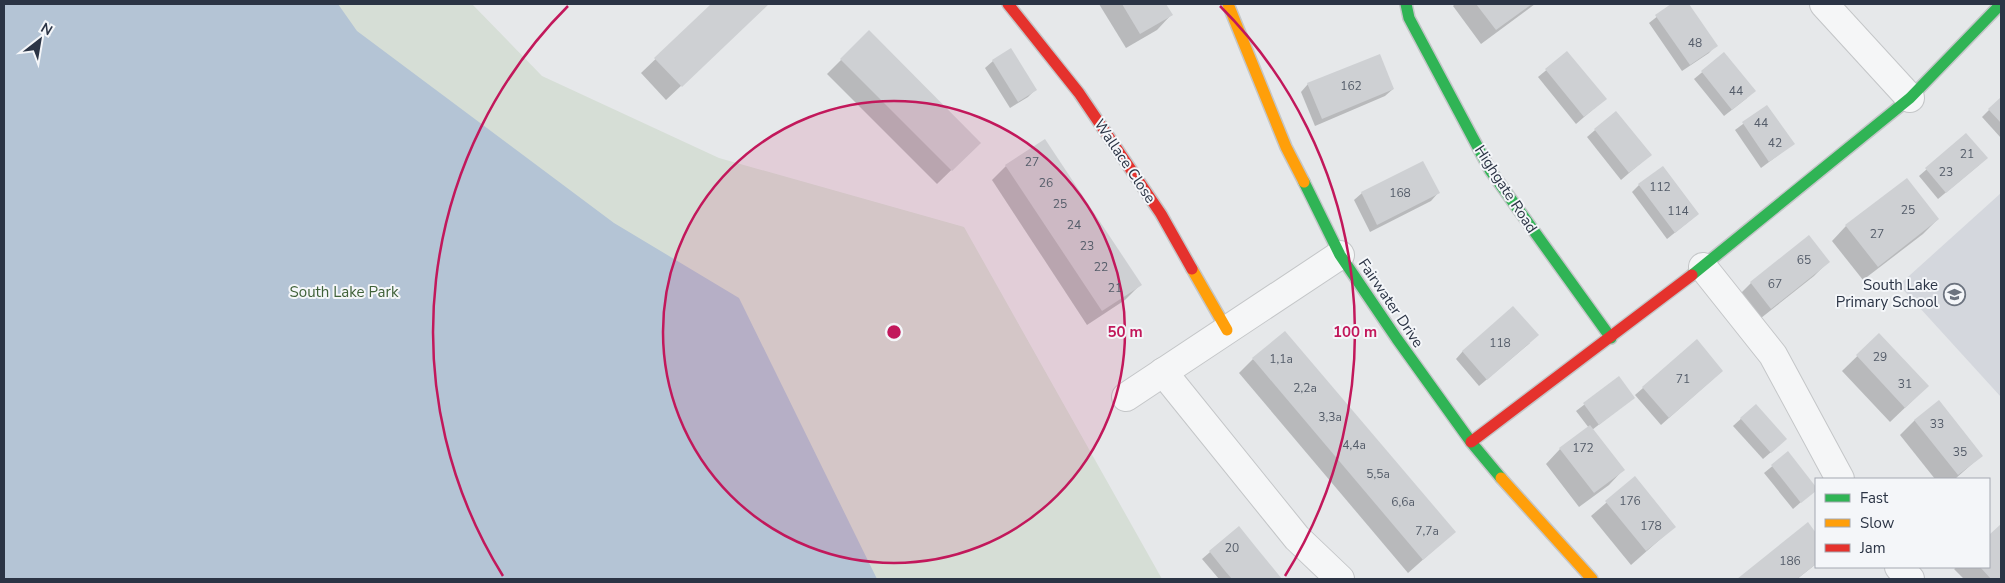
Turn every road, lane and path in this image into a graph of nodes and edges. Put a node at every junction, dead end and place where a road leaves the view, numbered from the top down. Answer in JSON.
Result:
{"nodes":[{"id":1,"x":1008,"y":4,"type":"edge"},
{"id":2,"x":1228,"y":4,"type":"edge"},
{"id":3,"x":1406,"y":4,"type":"edge"},
{"id":4,"x":1824,"y":4,"type":"edge"},
{"id":5,"x":2001,"y":4,"type":"edge"},
{"id":6,"x":1910,"y":98,"type":"junction"},
{"id":7,"x":1340,"y":255,"type":"junction"},
{"id":8,"x":1703,"y":267,"type":"junction"},
{"id":9,"x":1227,"y":330,"type":"junction"},
{"id":10,"x":1610,"y":338,"type":"junction"},
{"id":11,"x":1163,"y":372,"type":"junction"},
{"id":12,"x":1126,"y":397,"type":"dead end"},
{"id":13,"x":1471,"y":442,"type":"junction"},
{"id":14,"x":1839,"y":478,"type":"edge"},
{"id":15,"x":1900,"y":568,"type":"edge"},
{"id":16,"x":1340,"y":579,"type":"edge"},
{"id":17,"x":1592,"y":579,"type":"edge"},
{"id":18,"x":1910,"y":579,"type":"edge"}],
"edges":[{"from":1,"to":9,"type":"street","name":"Wallace Close"},
{"from":2,"to":7,"type":"street","name":"Fairwater Drive"},
{"from":3,"to":10,"type":"street","name":"Highgate Road"},
{"from":4,"to":6,"type":"street"},
{"from":5,"to":6,"type":"street"},
{"from":6,"to":8,"type":"street"},
{"from":7,"to":9,"type":"street"},
{"from":7,"to":13,"type":"street","name":"Fairwater Drive"},
{"from":8,"to":10,"type":"street"},
{"from":8,"to":14,"type":"street"},
{"from":9,"to":11,"type":"street"},
{"from":10,"to":13,"type":"street"},
{"from":11,"to":12,"type":"street"},
{"from":11,"to":16,"type":"street"},
{"from":13,"to":17,"type":"street","name":"Fairwater Drive"},
{"from":15,"to":18,"type":"street"}]}
